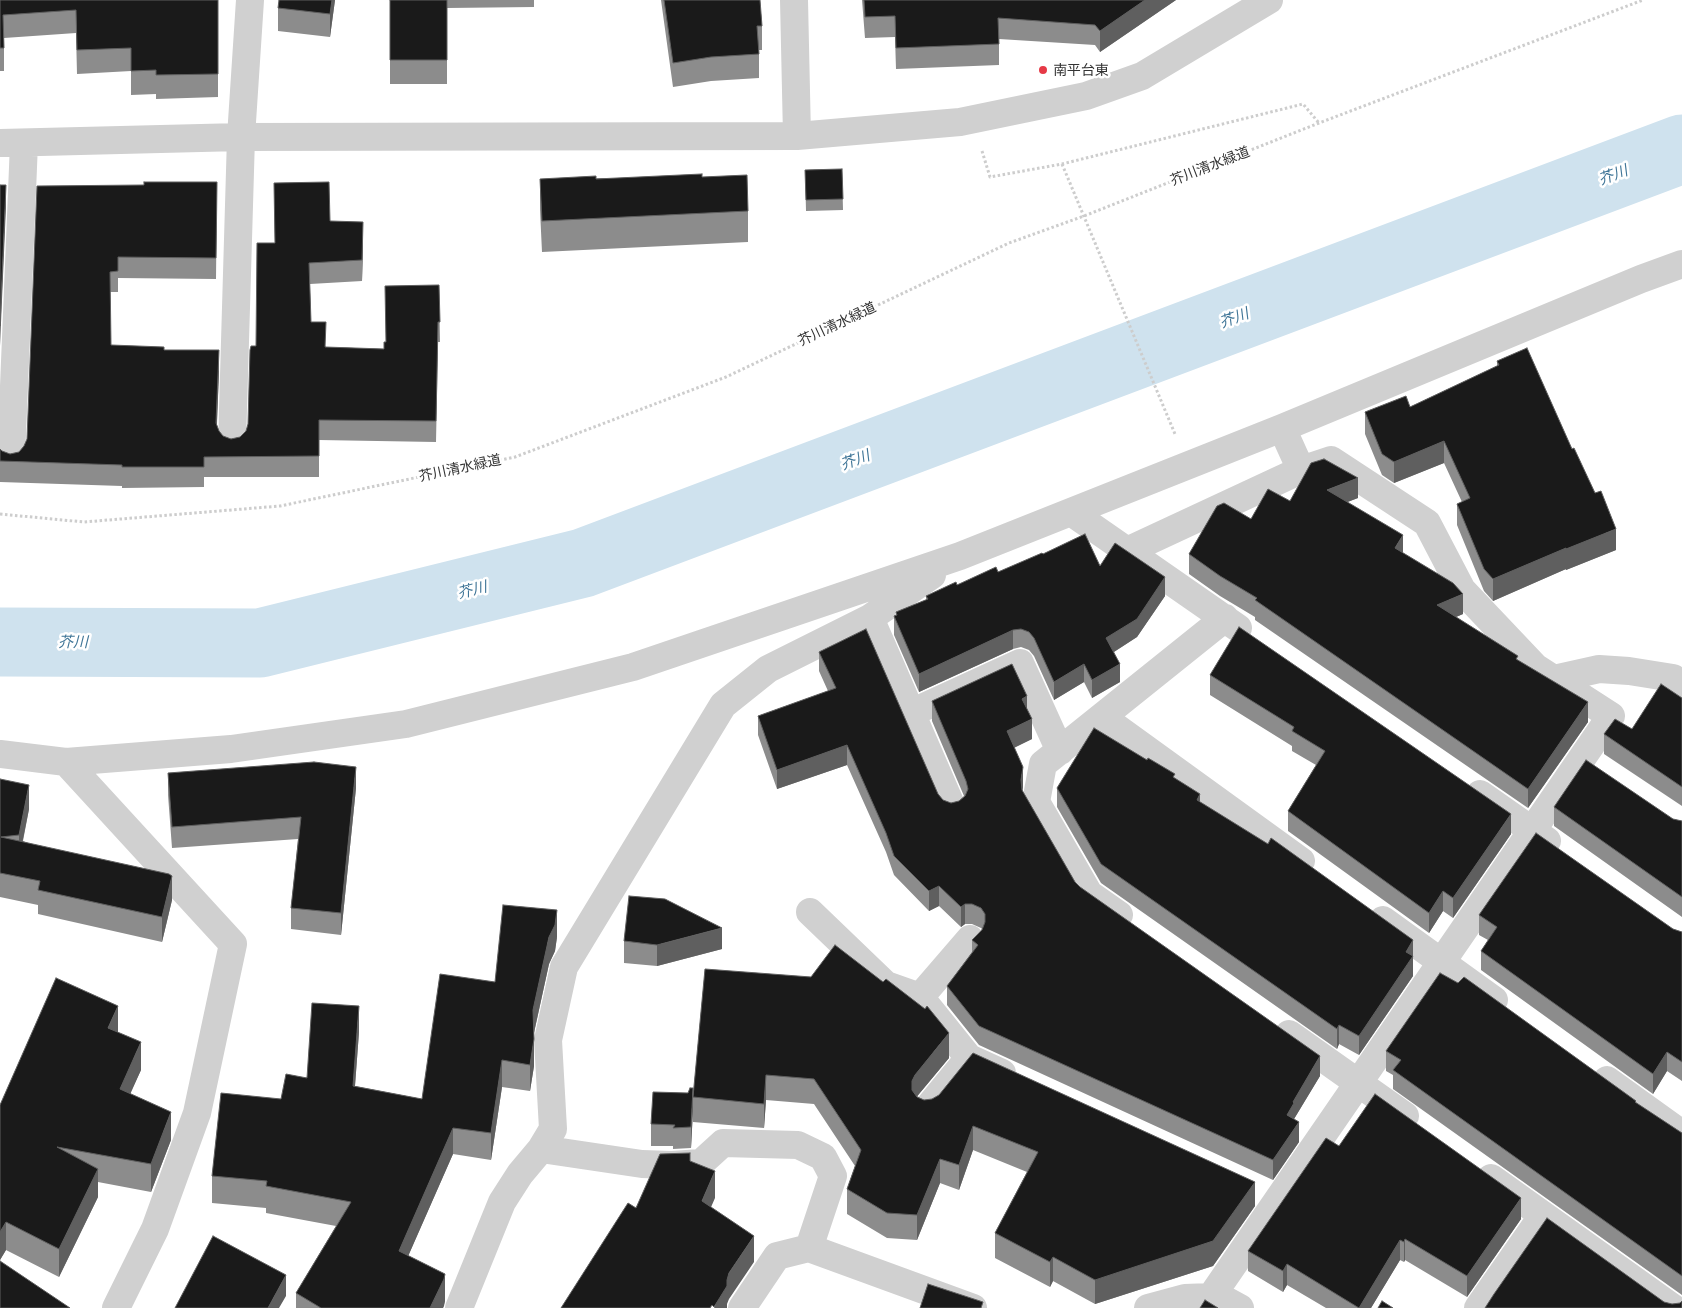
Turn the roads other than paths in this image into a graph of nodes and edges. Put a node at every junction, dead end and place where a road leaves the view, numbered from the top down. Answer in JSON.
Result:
{"nodes":[{"id":1,"x":250,"y":0,"type":"edge"},
{"id":2,"x":794,"y":0,"type":"edge"},
{"id":3,"x":1269,"y":0,"type":"edge"},
{"id":4,"x":797,"y":136,"type":"junction"},
{"id":5,"x":241,"y":137,"type":"junction"},
{"id":6,"x":12,"y":143,"type":"edge"},
{"id":7,"x":1682,"y":264,"type":"edge"},
{"id":8,"x":1282,"y":428,"type":"junction"},
{"id":9,"x":232,"y":444,"type":"edge"},
{"id":10,"x":11,"y":459,"type":"edge"},
{"id":11,"x":1301,"y":470,"type":"junction"},
{"id":12,"x":1071,"y":512,"type":"junction"},
{"id":13,"x":1127,"y":551,"type":"junction"},
{"id":14,"x":960,"y":556,"type":"junction"},
{"id":15,"x":870,"y":618,"type":"junction"},
{"id":16,"x":1225,"y":618,"type":"junction"},
{"id":17,"x":1257,"y":641,"type":"edge"},
{"id":18,"x":1554,"y":679,"type":"junction"},
{"id":19,"x":1682,"y":684,"type":"edge"},
{"id":20,"x":911,"y":713,"type":"junction"},
{"id":21,"x":1102,"y":717,"type":"junction"},
{"id":22,"x":1060,"y":751,"type":"junction"},
{"id":23,"x":0,"y":754,"type":"edge"},
{"id":24,"x":1582,"y":758,"type":"junction"},
{"id":25,"x":66,"y":762,"type":"junction"},
{"id":26,"x":1605,"y":774,"type":"edge"},
{"id":27,"x":1459,"y":780,"type":"edge"},
{"id":28,"x":952,"y":807,"type":"edge"},
{"id":29,"x":1532,"y":830,"type":"junction"},
{"id":30,"x":1563,"y":852,"type":"edge"},
{"id":31,"x":1320,"y":874,"type":"edge"},
{"id":32,"x":1361,"y":904,"type":"edge"},
{"id":33,"x":810,"y":912,"type":"dead end"},
{"id":34,"x":1138,"y":928,"type":"edge"},
{"id":35,"x":970,"y":939,"type":"edge"},
{"id":36,"x":1442,"y":962,"type":"junction"},
{"id":37,"x":920,"y":997,"type":"junction"},
{"id":38,"x":1514,"y":1014,"type":"edge"},
{"id":39,"x":1268,"y":1020,"type":"edge"},
{"id":40,"x":969,"y":1058,"type":"junction"},
{"id":41,"x":1586,"y":1065,"type":"edge"},
{"id":42,"x":1023,"y":1083,"type":"edge"},
{"id":43,"x":1358,"y":1083,"type":"junction"},
{"id":44,"x":926,"y":1109,"type":"edge"},
{"id":45,"x":1422,"y":1129,"type":"edge"},
{"id":46,"x":1682,"y":1134,"type":"edge"},
{"id":47,"x":541,"y":1149,"type":"junction"},
{"id":48,"x":1471,"y":1163,"type":"edge"},
{"id":49,"x":1543,"y":1215,"type":"junction"},
{"id":50,"x":809,"y":1248,"type":"junction"},
{"id":51,"x":1210,"y":1297,"type":"junction"},
{"id":52,"x":1662,"y":1305,"type":"edge"},
{"id":53,"x":116,"y":1308,"type":"edge"},
{"id":54,"x":459,"y":1308,"type":"edge"},
{"id":55,"x":742,"y":1308,"type":"edge"},
{"id":56,"x":972,"y":1308,"type":"edge"},
{"id":57,"x":1148,"y":1308,"type":"edge"},
{"id":58,"x":1240,"y":1308,"type":"edge"},
{"id":59,"x":1478,"y":1308,"type":"edge"}],
"edges":[{"from":1,"to":5,"type":"street"},
{"from":2,"to":4,"type":"street"},
{"from":3,"to":4,"type":"street"},
{"from":4,"to":5,"type":"street"},
{"from":5,"to":6,"type":"street"},
{"from":5,"to":9,"type":"street"},
{"from":6,"to":10,"type":"street"},
{"from":7,"to":8,"type":"street"},
{"from":8,"to":11,"type":"street"},
{"from":8,"to":12,"type":"street"},
{"from":11,"to":13,"type":"street"},
{"from":11,"to":18,"type":"street"},
{"from":12,"to":13,"type":"street"},
{"from":12,"to":14,"type":"street"},
{"from":13,"to":16,"type":"street"},
{"from":14,"to":15,"type":"street"},
{"from":14,"to":25,"type":"street"},
{"from":15,"to":20,"type":"street"},
{"from":15,"to":47,"type":"street"},
{"from":16,"to":17,"type":"street"},
{"from":16,"to":21,"type":"street"},
{"from":18,"to":19,"type":"street"},
{"from":18,"to":24,"type":"street"},
{"from":20,"to":22,"type":"street"},
{"from":20,"to":28,"type":"street"},
{"from":21,"to":22,"type":"street"},
{"from":21,"to":31,"type":"street"},
{"from":22,"to":34,"type":"street"},
{"from":23,"to":25,"type":"street"},
{"from":24,"to":26,"type":"street"},
{"from":24,"to":29,"type":"street"},
{"from":25,"to":53,"type":"street"},
{"from":27,"to":29,"type":"street"},
{"from":29,"to":30,"type":"street"},
{"from":29,"to":36,"type":"street"},
{"from":32,"to":36,"type":"street"},
{"from":33,"to":37,"type":"street"},
{"from":35,"to":37,"type":"street"},
{"from":36,"to":38,"type":"street"},
{"from":36,"to":43,"type":"street"},
{"from":37,"to":40,"type":"street"},
{"from":39,"to":43,"type":"street"},
{"from":40,"to":42,"type":"street"},
{"from":40,"to":44,"type":"street"},
{"from":41,"to":46,"type":"street"},
{"from":43,"to":45,"type":"street"},
{"from":43,"to":51,"type":"street"},
{"from":47,"to":50,"type":"street"},
{"from":47,"to":54,"type":"street"},
{"from":48,"to":49,"type":"street"},
{"from":49,"to":52,"type":"street"},
{"from":49,"to":59,"type":"street"},
{"from":50,"to":55,"type":"street"},
{"from":50,"to":56,"type":"street"},
{"from":51,"to":57,"type":"street"},
{"from":51,"to":58,"type":"street"}]}
